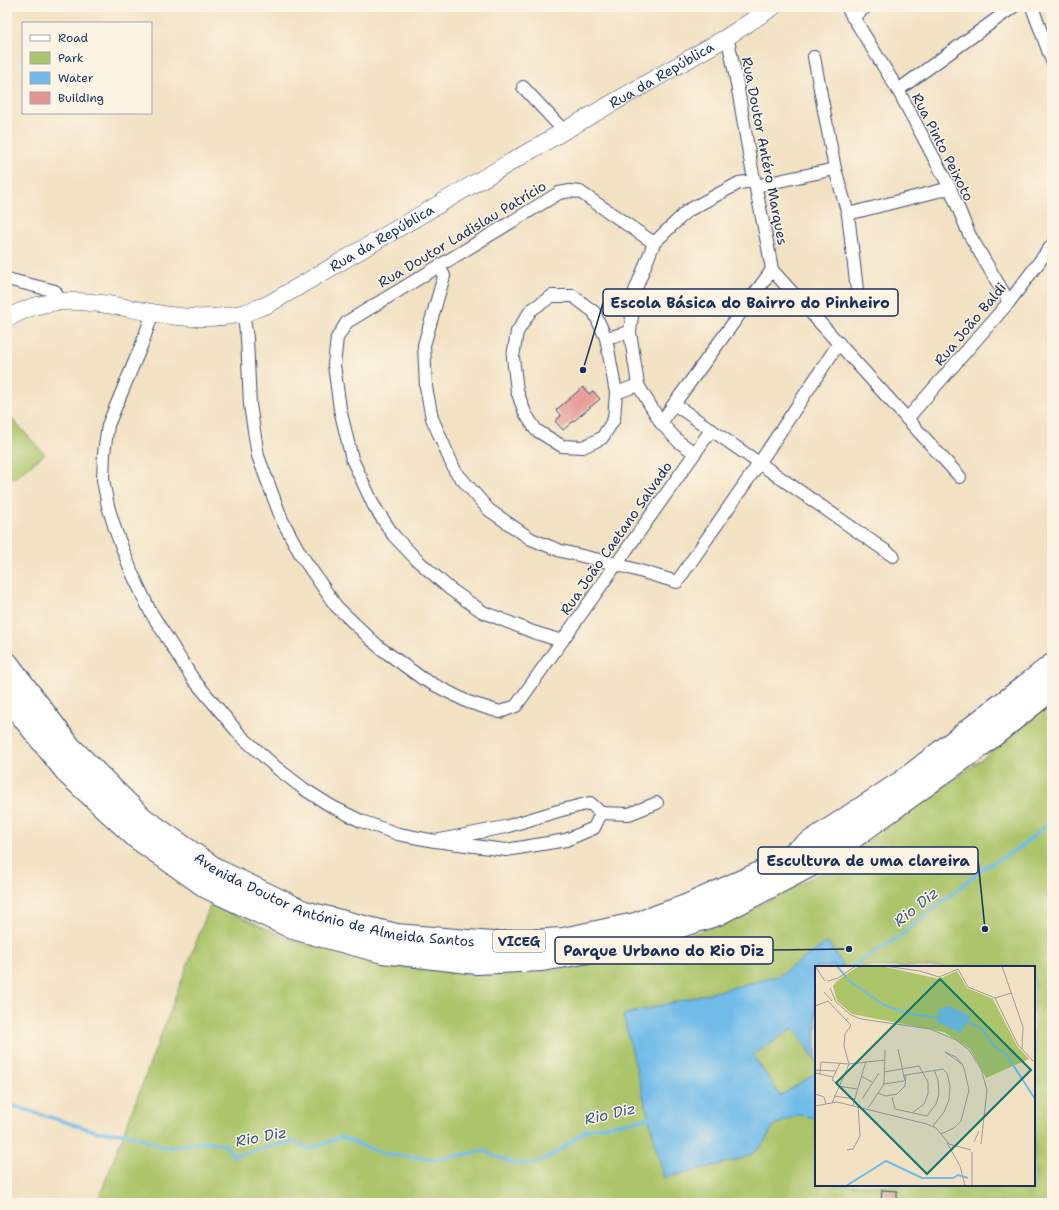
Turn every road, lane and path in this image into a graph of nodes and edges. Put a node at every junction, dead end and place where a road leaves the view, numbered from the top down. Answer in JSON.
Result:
{"nodes":[{"id":1,"x":773,"y":7,"type":"edge"},
{"id":2,"x":866,"y":7,"type":"edge"},
{"id":3,"x":1013,"y":7,"type":"edge"},
{"id":4,"x":1034,"y":8,"type":"edge"},
{"id":5,"x":849,"y":12,"type":"edge"},
{"id":6,"x":727,"y":38,"type":"junction"},
{"id":7,"x":814,"y":57,"type":"dead end"},
{"id":8,"x":1052,"y":60,"type":"edge"},
{"id":9,"x":523,"y":87,"type":"dead end"},
{"id":10,"x":898,"y":90,"type":"junction"},
{"id":11,"x":564,"y":131,"type":"junction"},
{"id":12,"x":835,"y":169,"type":"junction"},
{"id":13,"x":755,"y":183,"type":"junction"},
{"id":14,"x":950,"y":188,"type":"junction"},
{"id":15,"x":848,"y":214,"type":"junction"},
{"id":16,"x":654,"y":243,"type":"junction"},
{"id":17,"x":1052,"y":245,"type":"edge"},
{"id":18,"x":440,"y":266,"type":"junction"},
{"id":19,"x":772,"y":270,"type":"junction"},
{"id":20,"x":7,"y":279,"type":"edge"},
{"id":21,"x":60,"y":302,"type":"junction"},
{"id":22,"x":1009,"y":302,"type":"junction"},
{"id":23,"x":859,"y":307,"type":"dead end"},
{"id":24,"x":153,"y":312,"type":"junction"},
{"id":25,"x":243,"y":313,"type":"junction"},
{"id":26,"x":7,"y":319,"type":"edge"},
{"id":27,"x":630,"y":332,"type":"junction"},
{"id":28,"x":606,"y":338,"type":"junction"},
{"id":29,"x":839,"y":343,"type":"junction"},
{"id":30,"x":638,"y":385,"type":"junction"},
{"id":31,"x":616,"y":393,"type":"junction"},
{"id":32,"x":674,"y":404,"type":"junction"},
{"id":33,"x":908,"y":419,"type":"junction"},
{"id":34,"x":661,"y":422,"type":"junction"},
{"id":35,"x":711,"y":430,"type":"junction"},
{"id":36,"x":695,"y":453,"type":"junction"},
{"id":37,"x":760,"y":462,"type":"junction"},
{"id":38,"x":960,"y":477,"type":"dead end"},
{"id":39,"x":893,"y":556,"type":"dead end"},
{"id":40,"x":616,"y":564,"type":"junction"},
{"id":41,"x":562,"y":641,"type":"junction"},
{"id":42,"x":7,"y":663,"type":"edge"},
{"id":43,"x":1052,"y":665,"type":"edge"},
{"id":44,"x":1052,"y":690,"type":"edge"},
{"id":45,"x":7,"y":697,"type":"edge"},
{"id":46,"x":656,"y":803,"type":"dead end"},
{"id":47,"x":601,"y":813,"type":"junction"},
{"id":48,"x":435,"y":841,"type":"junction"}],
"edges":[{"from":1,"to":6,"type":"street","name":"Rua da República"},
{"from":2,"to":5,"type":"street"},
{"from":3,"to":10,"type":"street"},
{"from":4,"to":8,"type":"street"},
{"from":5,"to":10,"type":"street","name":"Rua Pinto Peixoto"},
{"from":6,"to":11,"type":"street","name":"Rua da República"},
{"from":6,"to":13,"type":"street","name":"Rua Doutor Antéro Marques"},
{"from":7,"to":12,"type":"street"},
{"from":9,"to":11,"type":"street"},
{"from":10,"to":14,"type":"street","name":"Rua Pinto Peixoto"},
{"from":11,"to":25,"type":"street","name":"Rua da República"},
{"from":12,"to":13,"type":"street"},
{"from":12,"to":15,"type":"street"},
{"from":13,"to":16,"type":"street"},
{"from":13,"to":19,"type":"street","name":"Rua Doutor Antéro Marques"},
{"from":14,"to":15,"type":"street"},
{"from":14,"to":22,"type":"street","name":"Rua Pinto Peixoto"},
{"from":15,"to":23,"type":"street"},
{"from":16,"to":18,"type":"street","name":"Rua Doutor Ladislau Patrício"},
{"from":16,"to":27,"type":"street"},
{"from":17,"to":22,"type":"street","name":"Rua João Baldi"},
{"from":18,"to":40,"type":"street"},
{"from":18,"to":41,"type":"street","name":"Rua Doutor Ladislau Patrício"},
{"from":19,"to":29,"type":"street"},
{"from":19,"to":32,"type":"street"},
{"from":20,"to":21,"type":"street"},
{"from":21,"to":24,"type":"street","name":"Rua da República"},
{"from":21,"to":26,"type":"street","name":"Rua da República"},
{"from":22,"to":33,"type":"street","name":"Rua João Baldi"},
{"from":24,"to":25,"type":"street","name":"Rua da República"},
{"from":24,"to":48,"type":"street"},
{"from":25,"to":41,"type":"street","name":"Rua João Caetano Salvado"},
{"from":27,"to":28,"type":"street"},
{"from":27,"to":30,"type":"street"},
{"from":28,"to":31,"type":"street"},
{"from":28,"to":31,"type":"street"},
{"from":29,"to":33,"type":"street"},
{"from":29,"to":37,"type":"street"},
{"from":30,"to":31,"type":"street"},
{"from":30,"to":34,"type":"street"},
{"from":32,"to":34,"type":"street"},
{"from":32,"to":35,"type":"street"},
{"from":33,"to":38,"type":"street"},
{"from":34,"to":36,"type":"street"},
{"from":35,"to":36,"type":"street","name":"Rua João Caetano Salvado"},
{"from":35,"to":37,"type":"street"},
{"from":36,"to":40,"type":"street","name":"Rua João Caetano Salvado"},
{"from":37,"to":39,"type":"street"},
{"from":37,"to":40,"type":"street"},
{"from":40,"to":41,"type":"street","name":"Rua João Caetano Salvado"},
{"from":42,"to":43,"type":"highway","name":"Avenida Doutor António de Almeida Santos","number":"VICEG"},
{"from":44,"to":45,"type":"highway","name":"Avenida Doutor António de Almeida Santos","number":"VICEG"},
{"from":46,"to":47,"type":"street"},
{"from":47,"to":48,"type":"street"},
{"from":47,"to":48,"type":"street"}]}
